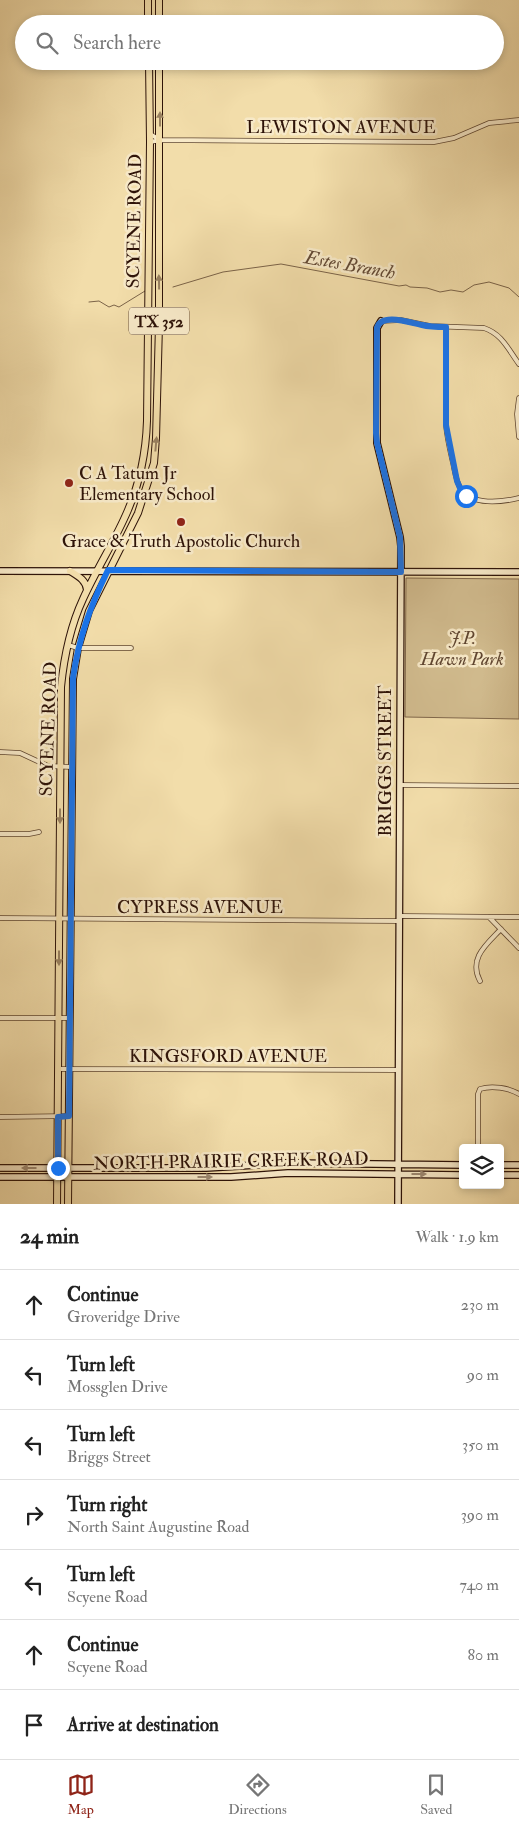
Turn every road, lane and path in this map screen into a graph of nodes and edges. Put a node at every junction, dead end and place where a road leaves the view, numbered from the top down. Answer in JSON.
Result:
{"nodes":[{"id":1,"x":148,"y":0,"type":"edge"},
{"id":2,"x":159,"y":0,"type":"edge"},
{"id":3,"x":148,"y":15,"type":"edge"},
{"id":4,"x":159,"y":15,"type":"edge"},
{"id":5,"x":149,"y":70,"type":"edge"},
{"id":6,"x":160,"y":70,"type":"edge"},
{"id":7,"x":519,"y":120,"type":"edge"},
{"id":8,"x":150,"y":134,"type":"junction"},
{"id":9,"x":160,"y":140,"type":"junction"},
{"id":10,"x":150,"y":142,"type":"junction"},
{"id":11,"x":381,"y":321,"type":"joint"},
{"id":12,"x":446,"y":327,"type":"junction"},
{"id":13,"x":519,"y":364,"type":"edge"},
{"id":14,"x":519,"y":398,"type":"edge"},
{"id":15,"x":519,"y":437,"type":"edge"},
{"id":16,"x":519,"y":498,"type":"edge"},
{"id":17,"x":70,"y":570,"type":"junction"},
{"id":18,"x":97,"y":570,"type":"junction"},
{"id":19,"x":108,"y":570,"type":"junction"},
{"id":20,"x":0,"y":571,"type":"edge"},
{"id":21,"x":401,"y":572,"type":"junction"},
{"id":22,"x":519,"y":572,"type":"edge"},
{"id":23,"x":87,"y":590,"type":"junction"},
{"id":24,"x":68,"y":645,"type":"junction"},
{"id":25,"x":78,"y":648,"type":"junction"},
{"id":26,"x":132,"y":648,"type":"dead end"},
{"id":27,"x":0,"y":752,"type":"edge"},
{"id":28,"x":61,"y":767,"type":"junction"},
{"id":29,"x":72,"y":767,"type":"junction"},
{"id":30,"x":400,"y":785,"type":"junction"},
{"id":31,"x":519,"y":786,"type":"edge"},
{"id":32,"x":39,"y":832,"type":"dead end"},
{"id":33,"x":0,"y":834,"type":"edge"},
{"id":34,"x":489,"y":916,"type":"junction"},
{"id":35,"x":519,"y":917,"type":"edge"},
{"id":36,"x":0,"y":918,"type":"edge"},
{"id":37,"x":59,"y":918,"type":"junction"},
{"id":38,"x":400,"y":919,"type":"junction"},
{"id":39,"x":71,"y":920,"type":"junction"},
{"id":40,"x":501,"y":929,"type":"junction"},
{"id":41,"x":519,"y":948,"type":"edge"},
{"id":42,"x":480,"y":981,"type":"dead end"},
{"id":43,"x":0,"y":1018,"type":"edge"},
{"id":44,"x":59,"y":1018,"type":"junction"},
{"id":45,"x":70,"y":1018,"type":"junction"},
{"id":46,"x":58,"y":1069,"type":"junction"},
{"id":47,"x":70,"y":1069,"type":"junction"},
{"id":48,"x":398,"y":1070,"type":"junction"},
{"id":49,"x":519,"y":1094,"type":"edge"},
{"id":50,"x":69,"y":1116,"type":"junction"},
{"id":51,"x":0,"y":1117,"type":"edge"},
{"id":52,"x":58,"y":1117,"type":"junction"},
{"id":53,"x":478,"y":1144,"type":"edge"},
{"id":54,"x":398,"y":1164,"type":"junction"},
{"id":55,"x":459,"y":1164,"type":"edge"},
{"id":56,"x":504,"y":1165,"type":"edge"},
{"id":57,"x":519,"y":1165,"type":"edge"},
{"id":58,"x":233,"y":1167,"type":"junction"},
{"id":59,"x":0,"y":1168,"type":"edge"},
{"id":60,"x":58,"y":1168,"type":"junction"},
{"id":61,"x":68,"y":1168,"type":"junction"},
{"id":62,"x":398,"y":1174,"type":"junction"},
{"id":63,"x":459,"y":1175,"type":"edge"},
{"id":64,"x":504,"y":1175,"type":"edge"},
{"id":65,"x":519,"y":1175,"type":"edge"},
{"id":66,"x":0,"y":1177,"type":"edge"},
{"id":67,"x":57,"y":1177,"type":"junction"},
{"id":68,"x":68,"y":1177,"type":"junction"},
{"id":69,"x":234,"y":1177,"type":"junction"},
{"id":70,"x":57,"y":1204,"type":"edge"},
{"id":71,"x":68,"y":1204,"type":"edge"},
{"id":72,"x":398,"y":1204,"type":"edge"}],
"edges":[{"from":1,"to":3,"type":"main road"},
{"from":2,"to":4,"type":"main road"},
{"from":5,"to":8,"type":"main road","name":"SCYENE ROAD","number":"TX 352"},
{"from":9,"to":6,"type":"main road","name":"SCYENE ROAD","number":"TX 352","one_way":true},
{"from":7,"to":9,"type":"street","name":"LEWISTON AVENUE"},
{"from":8,"to":9,"type":"street"},
{"from":8,"to":10,"type":"main road","name":"SCYENE ROAD","number":"TX 352"},
{"from":9,"to":10,"type":"street","name":"LEWISTON AVENUE"},
{"from":19,"to":9,"type":"main road","name":"SCYENE ROAD","number":"TX 352","one_way":true},
{"from":10,"to":18,"type":"main road","name":"SCYENE ROAD","number":"TX 352"},
{"from":11,"to":12,"type":"street"},
{"from":11,"to":21,"type":"street","name":"BRIGGS STREET"},
{"from":12,"to":13,"type":"street"},
{"from":12,"to":16,"type":"street"},
{"from":14,"to":15,"type":"street"},
{"from":17,"to":18,"type":"street"},
{"from":17,"to":20,"type":"street"},
{"from":17,"to":23,"type":"main road"},
{"from":18,"to":19,"type":"street"},
{"from":18,"to":23,"type":"main road","name":"SCYENE ROAD","number":"TX 352"},
{"from":19,"to":21,"type":"street"},
{"from":19,"to":25,"type":"main road","name":"SCYENE ROAD","number":"TX 352"},
{"from":21,"to":22,"type":"street"},
{"from":21,"to":30,"type":"street","name":"BRIGGS STREET"},
{"from":23,"to":24,"type":"main road","name":"SCYENE ROAD","number":"TX 352"},
{"from":24,"to":25,"type":"street"},
{"from":24,"to":28,"type":"main road","name":"SCYENE ROAD","number":"TX 352"},
{"from":25,"to":26,"type":"street"},
{"from":25,"to":29,"type":"main road","name":"SCYENE ROAD","number":"TX 352"},
{"from":27,"to":28,"type":"street"},
{"from":28,"to":29,"type":"street"},
{"from":28,"to":37,"type":"main road","name":"SCYENE ROAD","number":"TX 352","one_way":true},
{"from":29,"to":39,"type":"main road","name":"SCYENE ROAD","number":"TX 352"},
{"from":30,"to":31,"type":"street"},
{"from":30,"to":38,"type":"street","name":"BRIGGS STREET"},
{"from":32,"to":33,"type":"street"},
{"from":34,"to":35,"type":"street","name":"CYPRESS AVENUE"},
{"from":34,"to":38,"type":"street","name":"CYPRESS AVENUE"},
{"from":34,"to":40,"type":"street"},
{"from":36,"to":37,"type":"street","name":"CYPRESS AVENUE"},
{"from":37,"to":39,"type":"street","name":"CYPRESS AVENUE"},
{"from":37,"to":44,"type":"main road","name":"SCYENE ROAD","number":"TX 352","one_way":true},
{"from":38,"to":39,"type":"street","name":"CYPRESS AVENUE"},
{"from":38,"to":48,"type":"street","name":"BRIGGS STREET"},
{"from":39,"to":45,"type":"main road","name":"SCYENE ROAD","number":"TX 352"},
{"from":40,"to":41,"type":"street"},
{"from":40,"to":42,"type":"street"},
{"from":43,"to":44,"type":"street"},
{"from":44,"to":45,"type":"street"},
{"from":44,"to":46,"type":"main road","name":"SCYENE ROAD","number":"TX 352"},
{"from":45,"to":47,"type":"main road","name":"SCYENE ROAD","number":"TX 352"},
{"from":46,"to":47,"type":"street","name":"KINGSFORD AVENUE"},
{"from":46,"to":52,"type":"main road","name":"SCYENE ROAD","number":"TX 352"},
{"from":47,"to":48,"type":"street","name":"KINGSFORD AVENUE"},
{"from":47,"to":50,"type":"main road","name":"SCYENE ROAD","number":"TX 352"},
{"from":48,"to":54,"type":"street","name":"BRIGGS STREET"},
{"from":49,"to":53,"type":"street"},
{"from":50,"to":52,"type":"street"},
{"from":50,"to":61,"type":"main road","name":"SCYENE ROAD","number":"TX 352"},
{"from":51,"to":52,"type":"street"},
{"from":52,"to":60,"type":"main road","name":"SCYENE ROAD","number":"TX 352"},
{"from":54,"to":55,"type":"street","name":"NORTH PRAIRIE CREEK ROAD"},
{"from":54,"to":58,"type":"street","name":"NORTH PRAIRIE CREEK ROAD"},
{"from":54,"to":62,"type":"street","name":"BRIGGS STREET"},
{"from":56,"to":57,"type":"street"},
{"from":58,"to":61,"type":"street","name":"NORTH PRAIRIE CREEK ROAD"},
{"from":58,"to":69,"type":"street"},
{"from":60,"to":59,"type":"street","name":"NORTH PRAIRIE CREEK ROAD","one_way":true},
{"from":60,"to":61,"type":"street","name":"NORTH PRAIRIE CREEK ROAD"},
{"from":60,"to":67,"type":"main road","name":"SCYENE ROAD","number":"TX 352"},
{"from":61,"to":68,"type":"main road","name":"SCYENE ROAD","number":"TX 352"},
{"from":62,"to":63,"type":"street","name":"NORTH PRAIRIE CREEK ROAD","one_way":true},
{"from":62,"to":69,"type":"street","name":"NORTH PRAIRIE CREEK ROAD"},
{"from":62,"to":72,"type":"street","name":"BRIGGS STREET"},
{"from":64,"to":65,"type":"street"},
{"from":66,"to":67,"type":"street","name":"NORTH PRAIRIE CREEK ROAD"},
{"from":67,"to":68,"type":"street","name":"NORTH PRAIRIE CREEK ROAD"},
{"from":67,"to":70,"type":"main road","name":"SCYENE ROAD","number":"TX 352"},
{"from":68,"to":69,"type":"street","name":"NORTH PRAIRIE CREEK ROAD","one_way":true},
{"from":68,"to":71,"type":"main road","name":"SCYENE ROAD","number":"TX 352"}]}
